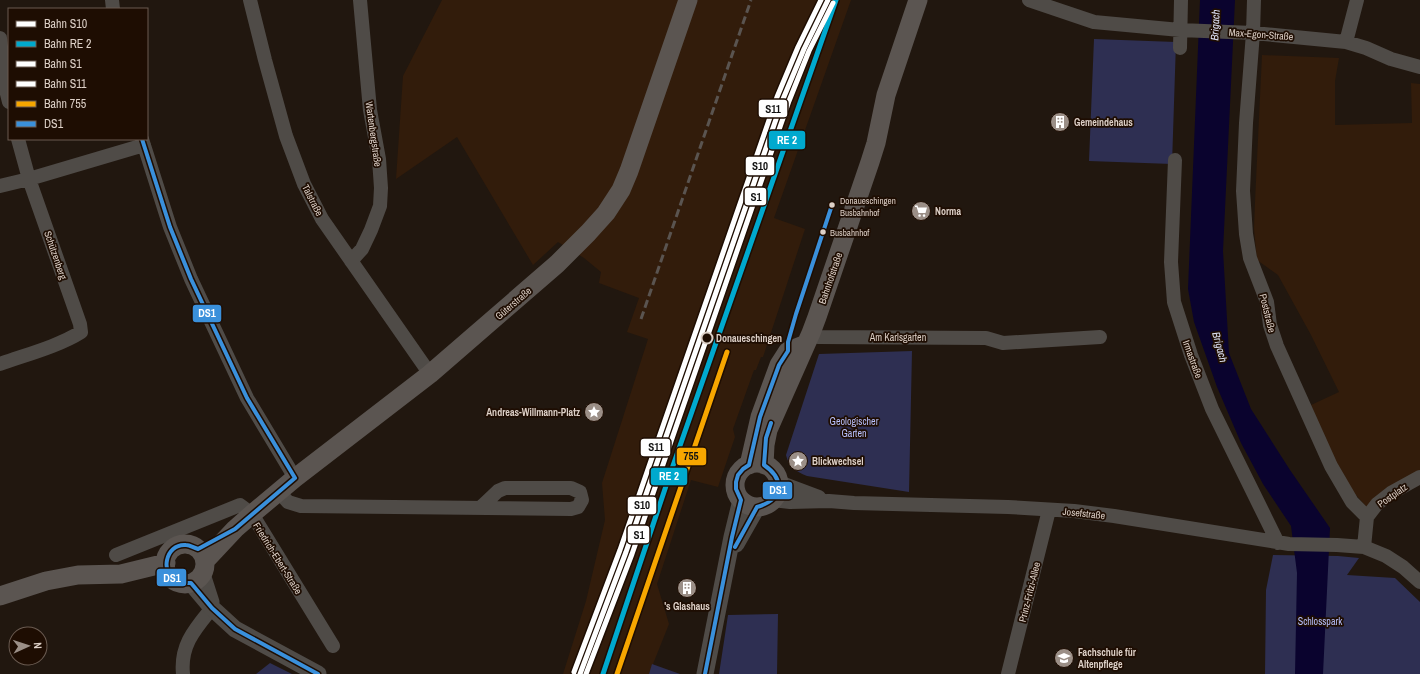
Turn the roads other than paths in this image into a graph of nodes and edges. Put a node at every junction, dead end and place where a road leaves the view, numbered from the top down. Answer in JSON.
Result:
{"nodes":[{"id":1,"x":250,"y":0,"type":"edge"},
{"id":2,"x":360,"y":0,"type":"edge"},
{"id":3,"x":688,"y":0,"type":"edge"},
{"id":4,"x":905,"y":0,"type":"edge"},
{"id":5,"x":918,"y":0,"type":"edge"},
{"id":6,"x":1029,"y":0,"type":"edge"},
{"id":7,"x":1181,"y":0,"type":"edge"},
{"id":8,"x":1254,"y":0,"type":"edge"},
{"id":9,"x":1357,"y":0,"type":"edge"},
{"id":10,"x":1186,"y":30,"type":"junction"},
{"id":11,"x":1253,"y":33,"type":"junction"},
{"id":12,"x":0,"y":38,"type":"edge"},
{"id":13,"x":1346,"y":42,"type":"junction"},
{"id":14,"x":1180,"y":48,"type":"dead end"},
{"id":15,"x":1420,"y":67,"type":"edge"},
{"id":16,"x":8,"y":98,"type":"edge"},
{"id":17,"x":18,"y":140,"type":"edge"},
{"id":18,"x":143,"y":142,"type":"edge"},
{"id":19,"x":876,"y":143,"type":"junction"},
{"id":20,"x":1175,"y":160,"type":"dead end"},
{"id":21,"x":29,"y":179,"type":"junction"},
{"id":22,"x":0,"y":186,"type":"edge"},
{"id":23,"x":351,"y":262,"type":"junction"},
{"id":24,"x":1100,"y":337,"type":"dead end"},
{"id":25,"x":809,"y":338,"type":"junction"},
{"id":26,"x":0,"y":364,"type":"edge"},
{"id":27,"x":430,"y":374,"type":"junction"},
{"id":28,"x":757,"y":465,"type":"junction"},
{"id":29,"x":1420,"y":477,"type":"edge"},
{"id":30,"x":295,"y":478,"type":"junction"},
{"id":31,"x":779,"y":482,"type":"junction"},
{"id":32,"x":279,"y":492,"type":"junction"},
{"id":33,"x":829,"y":501,"type":"junction"},
{"id":34,"x":757,"y":502,"type":"junction"},
{"id":35,"x":480,"y":508,"type":"junction"},
{"id":36,"x":1049,"y":510,"type":"junction"},
{"id":37,"x":252,"y":514,"type":"junction"},
{"id":38,"x":1367,"y":517,"type":"junction"},
{"id":39,"x":1284,"y":543,"type":"junction"},
{"id":40,"x":1364,"y":547,"type":"junction"},
{"id":41,"x":116,"y":555,"type":"dead end"},
{"id":42,"x":199,"y":567,"type":"junction"},
{"id":43,"x":168,"y":570,"type":"junction"},
{"id":44,"x":1420,"y":582,"type":"edge"},
{"id":45,"x":0,"y":596,"type":"edge"},
{"id":46,"x":212,"y":608,"type":"junction"},
{"id":47,"x":333,"y":646,"type":"dead end"},
{"id":48,"x":183,"y":674,"type":"edge"},
{"id":49,"x":318,"y":674,"type":"edge"},
{"id":50,"x":705,"y":674,"type":"edge"},
{"id":51,"x":1008,"y":674,"type":"edge"}],
"edges":[{"from":1,"to":23,"type":"street","name":"Talstraße"},
{"from":2,"to":23,"type":"street","name":"Wartenbergstraße"},
{"from":3,"to":27,"type":"main road","name":"Güterstraße"},
{"from":4,"to":19,"type":"main road","name":"Bahnhofstraße"},
{"from":5,"to":19,"type":"main road","name":"Bahnhofstraße"},
{"from":6,"to":10,"type":"street","name":"Max-Egon-Straße"},
{"from":7,"to":10,"type":"street"},
{"from":8,"to":11,"type":"street","name":"Poststraße"},
{"from":9,"to":13,"type":"street"},
{"from":10,"to":11,"type":"street","name":"Max-Egon-Straße"},
{"from":10,"to":14,"type":"street"},
{"from":11,"to":13,"type":"street","name":"Max-Egon-Straße"},
{"from":11,"to":38,"type":"street","name":"Poststraße"},
{"from":12,"to":16,"type":"street"},
{"from":13,"to":15,"type":"street","name":"Max-Egon-Straße"},
{"from":17,"to":21,"type":"street","name":"Schützenberg"},
{"from":18,"to":21,"type":"street"},
{"from":18,"to":30,"type":"street"},
{"from":19,"to":25,"type":"main road","name":"Bahnhofstraße"},
{"from":20,"to":39,"type":"street","name":"Irmastraße"},
{"from":21,"to":22,"type":"street"},
{"from":21,"to":26,"type":"street","name":"Schützenberg"},
{"from":23,"to":27,"type":"street","name":"Talstraße"},
{"from":24,"to":25,"type":"street","name":"Am Karlsgarten"},
{"from":25,"to":28,"type":"main road","name":"Bahnhofstraße"},
{"from":27,"to":30,"type":"main road","name":"Güterstraße"},
{"from":28,"to":31,"type":"main road"},
{"from":28,"to":34,"type":"main road"},
{"from":29,"to":38,"type":"street","name":"Postplatz"},
{"from":30,"to":32,"type":"main road","name":"Güterstraße"},
{"from":31,"to":33,"type":"street","name":"Josefstraße"},
{"from":31,"to":34,"type":"main road"},
{"from":32,"to":35,"type":"street"},
{"from":32,"to":37,"type":"main road","name":"Güterstraße"},
{"from":33,"to":34,"type":"street","name":"Josefstraße"},
{"from":33,"to":36,"type":"street","name":"Josefstraße"},
{"from":34,"to":50,"type":"street"},
{"from":35,"to":35,"type":"street"},
{"from":36,"to":39,"type":"street","name":"Josefstraße"},
{"from":36,"to":51,"type":"street","name":"Prinz-Fritzi-Allee"},
{"from":37,"to":41,"type":"street","name":"Friedrich-Ebert-Straße"},
{"from":37,"to":42,"type":"main road","name":"Güterstraße"},
{"from":37,"to":47,"type":"street","name":"Friedrich-Ebert-Straße"},
{"from":38,"to":40,"type":"street"},
{"from":39,"to":40,"type":"street","name":"Josefstraße"},
{"from":40,"to":44,"type":"street","name":"Josefstraße"},
{"from":42,"to":43,"type":"main road"},
{"from":42,"to":43,"type":"main road"},
{"from":42,"to":46,"type":"street"},
{"from":43,"to":45,"type":"main road"},
{"from":46,"to":48,"type":"street"},
{"from":46,"to":49,"type":"street"}]}
